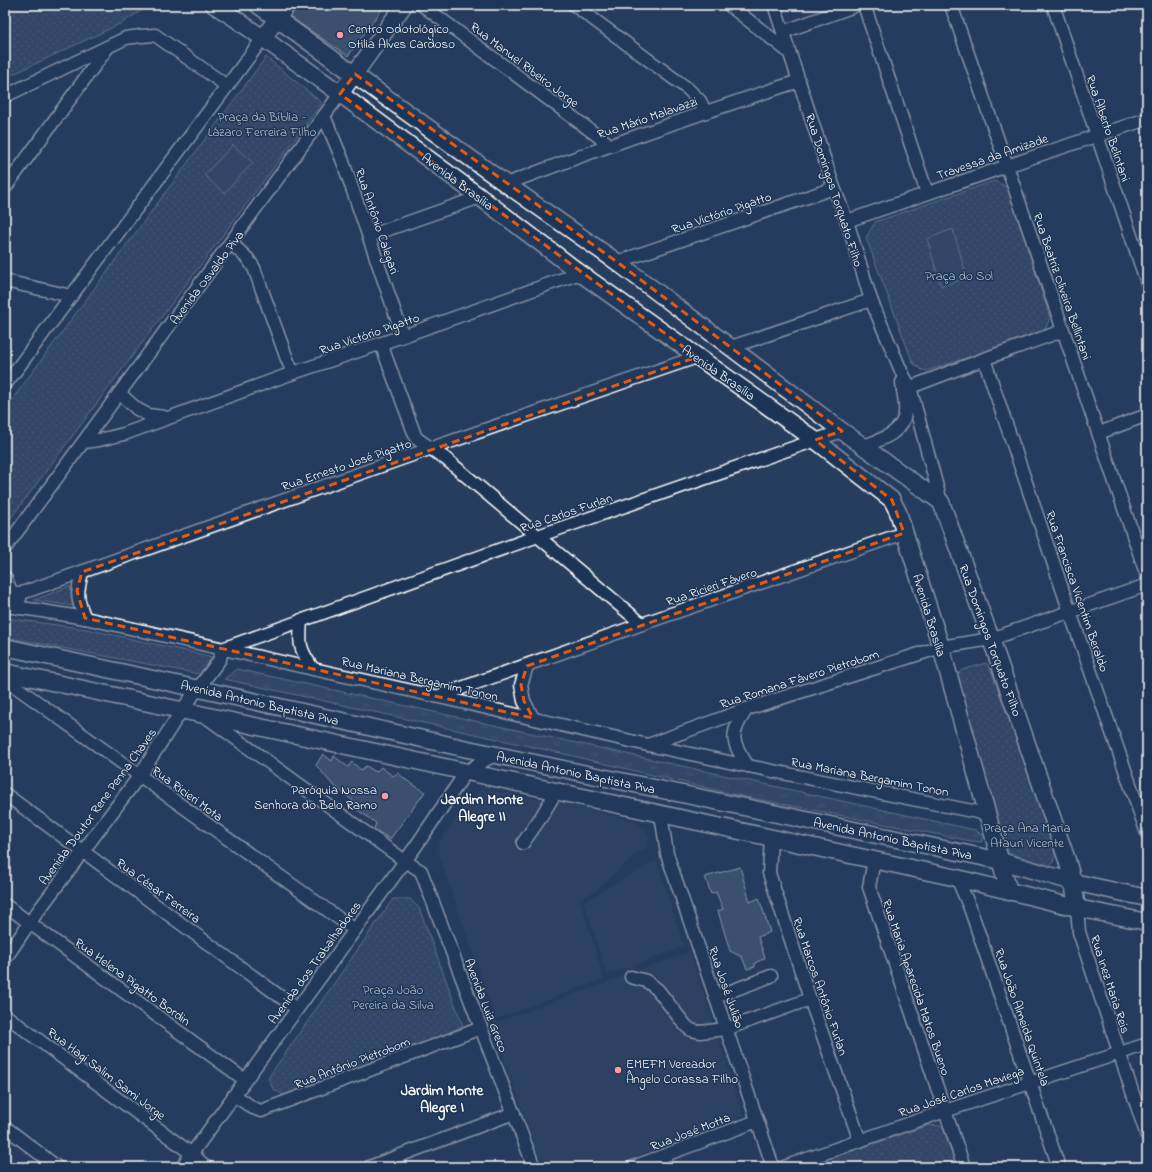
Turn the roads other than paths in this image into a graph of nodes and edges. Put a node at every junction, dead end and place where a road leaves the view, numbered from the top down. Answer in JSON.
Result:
{"nodes":[{"id":1,"x":214,"y":5,"type":"edge"},
{"id":2,"x":258,"y":5,"type":"edge"},
{"id":3,"x":286,"y":5,"type":"edge"},
{"id":4,"x":404,"y":5,"type":"edge"},
{"id":5,"x":422,"y":5,"type":"edge"},
{"id":6,"x":574,"y":5,"type":"edge"},
{"id":7,"x":728,"y":5,"type":"edge"},
{"id":8,"x":774,"y":5,"type":"edge"},
{"id":9,"x":857,"y":5,"type":"edge"},
{"id":10,"x":864,"y":5,"type":"edge"},
{"id":11,"x":951,"y":5,"type":"edge"},
{"id":12,"x":1053,"y":5,"type":"edge"},
{"id":13,"x":277,"y":18,"type":"junction"},
{"id":14,"x":783,"y":32,"type":"junction"},
{"id":15,"x":263,"y":38,"type":"junction"},
{"id":16,"x":109,"y":46,"type":"junction"},
{"id":17,"x":790,"y":52,"type":"junction"},
{"id":18,"x":355,"y":74,"type":"junction"},
{"id":19,"x":800,"y":81,"type":"junction"},
{"id":20,"x":227,"y":86,"type":"junction"},
{"id":21,"x":340,"y":94,"type":"junction"},
{"id":22,"x":5,"y":96,"type":"edge"},
{"id":23,"x":705,"y":111,"type":"junction"},
{"id":24,"x":324,"y":116,"type":"junction"},
{"id":25,"x":1147,"y":119,"type":"edge"},
{"id":26,"x":1097,"y":136,"type":"junction"},
{"id":27,"x":610,"y":145,"type":"junction"},
{"id":28,"x":1007,"y":166,"type":"junction"},
{"id":29,"x":506,"y":184,"type":"junction"},
{"id":30,"x":5,"y":188,"type":"edge"},
{"id":31,"x":834,"y":188,"type":"junction"},
{"id":32,"x":927,"y":194,"type":"junction"},
{"id":33,"x":480,"y":197,"type":"junction"},
{"id":34,"x":847,"y":221,"type":"junction"},
{"id":35,"x":369,"y":236,"type":"junction"},
{"id":36,"x":231,"y":243,"type":"junction"},
{"id":37,"x":616,"y":262,"type":"junction"},
{"id":38,"x":580,"y":273,"type":"junction"},
{"id":39,"x":5,"y":281,"type":"edge"},
{"id":40,"x":1147,"y":283,"type":"edge"},
{"id":41,"x":71,"y":296,"type":"junction"},
{"id":42,"x":871,"y":300,"type":"junction"},
{"id":43,"x":1062,"y":331,"type":"junction"},
{"id":44,"x":403,"y":336,"type":"junction"},
{"id":45,"x":381,"y":344,"type":"junction"},
{"id":46,"x":731,"y":347,"type":"junction"},
{"id":47,"x":697,"y":357,"type":"junction"},
{"id":48,"x":984,"y":359,"type":"junction"},
{"id":49,"x":294,"y":373,"type":"junction"},
{"id":50,"x":5,"y":385,"type":"edge"},
{"id":51,"x":906,"y":389,"type":"junction"},
{"id":52,"x":119,"y":393,"type":"junction"},
{"id":53,"x":1147,"y":415,"type":"edge"},
{"id":54,"x":168,"y":417,"type":"junction"},
{"id":55,"x":842,"y":431,"type":"junction"},
{"id":56,"x":1099,"y":433,"type":"junction"},
{"id":57,"x":815,"y":440,"type":"junction"},
{"id":58,"x":84,"y":442,"type":"junction"},
{"id":59,"x":864,"y":446,"type":"junction"},
{"id":60,"x":432,"y":448,"type":"junction"},
{"id":61,"x":941,"y":502,"type":"junction"},
{"id":62,"x":904,"y":533,"type":"junction"},
{"id":63,"x":538,"y":536,"type":"junction"},
{"id":64,"x":5,"y":548,"type":"edge"},
{"id":65,"x":82,"y":572,"type":"junction"},
{"id":66,"x":1147,"y":576,"type":"edge"},
{"id":67,"x":5,"y":577,"type":"edge"},
{"id":68,"x":1147,"y":585,"type":"edge"},
{"id":69,"x":10,"y":597,"type":"edge"},
{"id":70,"x":5,"y":606,"type":"edge"},
{"id":71,"x":36,"y":610,"type":"junction"},
{"id":72,"x":1070,"y":612,"type":"junction"},
{"id":73,"x":85,"y":618,"type":"junction"},
{"id":74,"x":301,"y":620,"type":"junction"},
{"id":75,"x":642,"y":624,"type":"junction"},
{"id":76,"x":991,"y":639,"type":"junction"},
{"id":77,"x":5,"y":647,"type":"edge"},
{"id":78,"x":941,"y":647,"type":"junction"},
{"id":79,"x":222,"y":649,"type":"junction"},
{"id":80,"x":527,"y":666,"type":"junction"},
{"id":81,"x":313,"y":668,"type":"junction"},
{"id":82,"x":5,"y":672,"type":"edge"},
{"id":83,"x":5,"y":679,"type":"edge"},
{"id":84,"x":199,"y":688,"type":"junction"},
{"id":85,"x":439,"y":696,"type":"junction"},
{"id":86,"x":747,"y":709,"type":"junction"},
{"id":87,"x":182,"y":710,"type":"junction"},
{"id":88,"x":205,"y":716,"type":"junction"},
{"id":89,"x":533,"y":718,"type":"junction"},
{"id":90,"x":648,"y":745,"type":"junction"},
{"id":91,"x":463,"y":748,"type":"junction"},
{"id":92,"x":495,"y":755,"type":"junction"},
{"id":93,"x":748,"y":766,"type":"junction"},
{"id":94,"x":466,"y":772,"type":"junction"},
{"id":95,"x":584,"y":773,"type":"junction"},
{"id":96,"x":140,"y":775,"type":"junction"},
{"id":97,"x":556,"y":792,"type":"junction"},
{"id":98,"x":5,"y":794,"type":"edge"},
{"id":99,"x":578,"y":796,"type":"junction"},
{"id":100,"x":661,"y":814,"type":"junction"},
{"id":101,"x":987,"y":814,"type":"junction"},
{"id":102,"x":1147,"y":833,"type":"edge"},
{"id":103,"x":771,"y":838,"type":"junction"},
{"id":104,"x":523,"y":843,"type":"dead end"},
{"id":105,"x":83,"y":851,"type":"junction"},
{"id":106,"x":874,"y":860,"type":"junction"},
{"id":107,"x":1001,"y":860,"type":"junction"},
{"id":108,"x":405,"y":861,"type":"junction"},
{"id":109,"x":957,"y":878,"type":"junction"},
{"id":110,"x":1073,"y":882,"type":"junction"},
{"id":111,"x":1010,"y":892,"type":"junction"},
{"id":112,"x":1147,"y":898,"type":"edge"},
{"id":113,"x":5,"y":905,"type":"edge"},
{"id":114,"x":1077,"y":908,"type":"junction"},
{"id":115,"x":30,"y":922,"type":"junction"},
{"id":116,"x":1147,"y":922,"type":"edge"},
{"id":117,"x":355,"y":930,"type":"junction"},
{"id":118,"x":5,"y":959,"type":"edge"},
{"id":119,"x":771,"y":976,"type":"dead end"},
{"id":120,"x":631,"y":977,"type":"dead end"},
{"id":121,"x":716,"y":997,"type":"junction"},
{"id":122,"x":810,"y":999,"type":"junction"},
{"id":123,"x":297,"y":1009,"type":"junction"},
{"id":124,"x":5,"y":1015,"type":"edge"},
{"id":125,"x":481,"y":1028,"type":"junction"},
{"id":126,"x":726,"y":1029,"type":"junction"},
{"id":127,"x":1147,"y":1044,"type":"edge"},
{"id":128,"x":1119,"y":1052,"type":"junction"},
{"id":129,"x":245,"y":1080,"type":"junction"},
{"id":130,"x":1030,"y":1082,"type":"junction"},
{"id":131,"x":234,"y":1095,"type":"junction"},
{"id":132,"x":945,"y":1111,"type":"junction"},
{"id":133,"x":514,"y":1113,"type":"junction"},
{"id":134,"x":757,"y":1121,"type":"junction"},
{"id":135,"x":5,"y":1127,"type":"edge"},
{"id":136,"x":1147,"y":1136,"type":"edge"},
{"id":137,"x":860,"y":1141,"type":"junction"},
{"id":138,"x":192,"y":1154,"type":"junction"},
{"id":139,"x":57,"y":1167,"type":"edge"},
{"id":140,"x":182,"y":1167,"type":"edge"},
{"id":141,"x":206,"y":1167,"type":"edge"},
{"id":142,"x":369,"y":1167,"type":"edge"},
{"id":143,"x":534,"y":1167,"type":"edge"},
{"id":144,"x":633,"y":1167,"type":"edge"},
{"id":145,"x":773,"y":1167,"type":"edge"},
{"id":146,"x":784,"y":1167,"type":"edge"},
{"id":147,"x":964,"y":1167,"type":"edge"},
{"id":148,"x":1059,"y":1167,"type":"edge"}],
"edges":[{"from":1,"to":15,"type":"main road","name":"Avenida Brasília"},
{"from":2,"to":13,"type":"main road","name":"Avenida Brasília"},
{"from":3,"to":13,"type":"main road"},
{"from":4,"to":18,"type":"main road","name":"Avenida Osvaldo Piva"},
{"from":5,"to":27,"type":"street","name":"Rua Manuel Ribeiro Jorge"},
{"from":6,"to":23,"type":"street"},
{"from":7,"to":17,"type":"street"},
{"from":8,"to":14,"type":"street","name":"Rua Domingos Torquato Filho"},
{"from":9,"to":14,"type":"street"},
{"from":10,"to":32,"type":"street"},
{"from":11,"to":28,"type":"street","name":"Rua Beatriz Oliveira Bellintani"},
{"from":12,"to":26,"type":"street","name":"Rua Alberto Belintani"},
{"from":13,"to":15,"type":"main road"},
{"from":13,"to":18,"type":"main road","name":"Avenida Brasília"},
{"from":14,"to":17,"type":"street","name":"Rua Domingos Torquato Filho"},
{"from":15,"to":20,"type":"street"},
{"from":15,"to":21,"type":"main road","name":"Avenida Brasília"},
{"from":16,"to":20,"type":"street"},
{"from":16,"to":22,"type":"street"},
{"from":16,"to":30,"type":"street"},
{"from":17,"to":19,"type":"street","name":"Rua Domingos Torquato Filho"},
{"from":18,"to":21,"type":"main road","name":"Avenida Osvaldo Piva"},
{"from":18,"to":29,"type":"main road","name":"Avenida Brasília"},
{"from":19,"to":23,"type":"street","name":"Rua Mário Malavazzi"},
{"from":19,"to":31,"type":"street","name":"Rua Domingos Torquato Filho"},
{"from":20,"to":41,"type":"street"},
{"from":21,"to":24,"type":"street","name":"Avenida Osvaldo Piva"},
{"from":21,"to":33,"type":"main road","name":"Avenida Brasília"},
{"from":23,"to":27,"type":"street","name":"Rua Mário Malavazzi"},
{"from":24,"to":35,"type":"street","name":"Rua Antônio Calegari"},
{"from":24,"to":36,"type":"street","name":"Avenida Osvaldo Piva"},
{"from":25,"to":26,"type":"street","name":"Travessa da Amizade"},
{"from":26,"to":28,"type":"street","name":"Travessa da Amizade"},
{"from":26,"to":40,"type":"street","name":"Rua Alberto Belintani"},
{"from":27,"to":29,"type":"street","name":"Rua Mário Malavazzi"},
{"from":28,"to":32,"type":"street","name":"Travessa da Amizade"},
{"from":28,"to":43,"type":"street","name":"Rua Beatriz Oliveira Bellintani"},
{"from":29,"to":37,"type":"main road","name":"Avenida Brasília"},
{"from":31,"to":34,"type":"street","name":"Rua Domingos Torquato Filho"},
{"from":31,"to":37,"type":"street","name":"Rua Victório Pigatto"},
{"from":32,"to":34,"type":"street","name":"Travessa da Amizade"},
{"from":33,"to":35,"type":"street"},
{"from":33,"to":38,"type":"main road","name":"Avenida Brasília"},
{"from":34,"to":42,"type":"street","name":"Rua Domingos Torquato Filho"},
{"from":35,"to":44,"type":"street","name":"Rua Antônio Calegari"},
{"from":36,"to":49,"type":"street"},
{"from":36,"to":52,"type":"street","name":"Avenida Osvaldo Piva"},
{"from":37,"to":46,"type":"main road","name":"Avenida Brasília"},
{"from":38,"to":44,"type":"street","name":"Rua Victório Pigatto"},
{"from":38,"to":47,"type":"main road","name":"Avenida Brasília"},
{"from":39,"to":41,"type":"street"},
{"from":41,"to":50,"type":"street"},
{"from":42,"to":46,"type":"street"},
{"from":42,"to":51,"type":"street","name":"Rua Domingos Torquato Filho"},
{"from":43,"to":48,"type":"street"},
{"from":43,"to":56,"type":"street","name":"Rua Beatriz Oliveira Bellintani"},
{"from":44,"to":45,"type":"street","name":"Rua Victório Pigatto"},
{"from":45,"to":49,"type":"street","name":"Rua Victório Pigatto"},
{"from":45,"to":60,"type":"street"},
{"from":46,"to":55,"type":"main road","name":"Avenida Brasília"},
{"from":47,"to":57,"type":"main road","name":"Avenida Brasília"},
{"from":47,"to":60,"type":"street","name":"Rua Ernesto José Pigatto"},
{"from":48,"to":51,"type":"street"},
{"from":48,"to":72,"type":"street","name":"Rua Francisca Vicentim Beraldo"},
{"from":49,"to":54,"type":"street","name":"Rua Victório Pigatto"},
{"from":51,"to":59,"type":"street","name":"Rua Domingos Torquato Filho"},
{"from":51,"to":61,"type":"street","name":"Rua Domingos Torquato Filho"},
{"from":52,"to":54,"type":"street","name":"Rua Victório Pigatto"},
{"from":52,"to":58,"type":"street","name":"Avenida Osvaldo Piva"},
{"from":53,"to":56,"type":"street"},
{"from":54,"to":58,"type":"street","name":"Rua Victório Pigatto"},
{"from":55,"to":57,"type":"street","name":"Rua Carlos Furlan"},
{"from":55,"to":59,"type":"main road","name":"Avenida Brasília"},
{"from":56,"to":66,"type":"street","name":"Rua Beatriz Oliveira Bellintani"},
{"from":57,"to":62,"type":"main road","name":"Avenida Brasília"},
{"from":57,"to":63,"type":"street","name":"Rua Carlos Furlan"},
{"from":58,"to":64,"type":"street","name":"Avenida Osvaldo Piva"},
{"from":59,"to":61,"type":"main road","name":"Avenida Brasília"},
{"from":60,"to":63,"type":"street"},
{"from":60,"to":65,"type":"street","name":"Rua Ernesto José Pigatto"},
{"from":61,"to":76,"type":"main road","name":"Rua Domingos Torquato Filho"},
{"from":62,"to":75,"type":"street","name":"Rua Ricieri Fávero"},
{"from":62,"to":78,"type":"main road","name":"Avenida Brasília"},
{"from":63,"to":74,"type":"street","name":"Rua Carlos Furlan"},
{"from":63,"to":75,"type":"street"},
{"from":65,"to":69,"type":"street","name":"Rua Ernesto José Pigatto"},
{"from":65,"to":73,"type":"street"},
{"from":67,"to":69,"type":"street","name":"Rua Mariana Bergamim Tonon"},
{"from":68,"to":72,"type":"street","name":"Rua Romana Fávero Pietrobom"},
{"from":69,"to":71,"type":"street","name":"Rua Mariana Bergamim Tonon"},
{"from":70,"to":71,"type":"street","name":"Rua Mariana Bergamim Tonon"},
{"from":71,"to":73,"type":"street","name":"Rua Mariana Bergamim Tonon"},
{"from":72,"to":76,"type":"street","name":"Rua Romana Fávero Pietrobom"},
{"from":72,"to":102,"type":"street","name":"Rua Francisca Vicentim Beraldo"},
{"from":73,"to":79,"type":"street","name":"Rua Mariana Bergamim Tonon"},
{"from":74,"to":79,"type":"street","name":"Rua Carlos Furlan"},
{"from":74,"to":81,"type":"street"},
{"from":75,"to":80,"type":"street","name":"Rua Ricieri Fávero"},
{"from":76,"to":78,"type":"street","name":"Rua Romana Fávero Pietrobom"},
{"from":76,"to":110,"type":"main road","name":"Rua Domingos Torquato Filho"},
{"from":77,"to":84,"type":"main road","name":"Avenida Antonio Baptista Piva"},
{"from":78,"to":86,"type":"street","name":"Rua Romana Fávero Pietrobom"},
{"from":78,"to":101,"type":"main road","name":"Avenida Brasília"},
{"from":79,"to":81,"type":"street","name":"Rua Mariana Bergamim Tonon"},
{"from":79,"to":84,"type":"street","name":"Avenida Doutor Rene Penna Chaves"},
{"from":80,"to":85,"type":"street","name":"Rua Ricieri Fávero"},
{"from":80,"to":89,"type":"street"},
{"from":81,"to":85,"type":"street","name":"Rua Mariana Bergamim Tonon"},
{"from":82,"to":87,"type":"main road","name":"Avenida Antonio Baptista Piva"},
{"from":83,"to":96,"type":"street","name":"Rua Ricieri Mota"},
{"from":84,"to":87,"type":"street","name":"Avenida Doutor Rene Penna Chaves"},
{"from":84,"to":91,"type":"main road","name":"Avenida Antonio Baptista Piva"},
{"from":85,"to":89,"type":"street","name":"Rua Mariana Bergamim Tonon"},
{"from":86,"to":90,"type":"street","name":"Rua Romana Fávero Pietrobom"},
{"from":86,"to":93,"type":"street"},
{"from":87,"to":88,"type":"main road","name":"Avenida Antonio Baptista Piva"},
{"from":87,"to":96,"type":"street","name":"Avenida Doutor Rene Penna Chaves"},
{"from":88,"to":94,"type":"main road","name":"Avenida Antonio Baptista Piva"},
{"from":88,"to":108,"type":"street","name":"Avenida Luiz Greco"},
{"from":89,"to":90,"type":"street","name":"Rua Mariana Bergamim Tonon"},
{"from":90,"to":93,"type":"street","name":"Rua Mariana Bergamim Tonon"},
{"from":91,"to":92,"type":"main road","name":"Avenida Antonio Baptista Piva"},
{"from":91,"to":94,"type":"street"},
{"from":92,"to":94,"type":"street","name":"Avenida dos Trabalhadores"},
{"from":92,"to":95,"type":"main road","name":"Avenida Antonio Baptista Piva"},
{"from":93,"to":101,"type":"street","name":"Rua Mariana Bergamim Tonon"},
{"from":94,"to":97,"type":"main road","name":"Avenida Antonio Baptista Piva"},
{"from":94,"to":108,"type":"street","name":"Avenida dos Trabalhadores"},
{"from":95,"to":99,"type":"main road"},
{"from":95,"to":107,"type":"main road","name":"Avenida Antonio Baptista Piva"},
{"from":96,"to":105,"type":"street","name":"Avenida Doutor Rene Penna Chaves"},
{"from":96,"to":117,"type":"street","name":"Rua Ricieri Mota"},
{"from":97,"to":99,"type":"main road","name":"Avenida Antonio Baptista Piva"},
{"from":97,"to":104,"type":"street"},
{"from":98,"to":105,"type":"street","name":"Rua César Ferreira"},
{"from":99,"to":100,"type":"main road","name":"Avenida Antonio Baptista Piva"},
{"from":100,"to":103,"type":"main road","name":"Avenida Antonio Baptista Piva"},
{"from":100,"to":121,"type":"street","name":"Rua José Julião"},
{"from":101,"to":107,"type":"main road","name":"Avenida Brasília"},
{"from":103,"to":106,"type":"main road","name":"Avenida Antonio Baptista Piva"},
{"from":103,"to":122,"type":"street","name":"Rua Marcos Antônio Furlan"},
{"from":105,"to":115,"type":"street","name":"Avenida Doutor Rene Penna Chaves"},
{"from":105,"to":123,"type":"street","name":"Rua César Ferreira"},
{"from":106,"to":109,"type":"main road","name":"Avenida Antonio Baptista Piva"},
{"from":106,"to":132,"type":"street","name":"Rua Maria Aparecida Matos Bueno"},
{"from":107,"to":110,"type":"main road","name":"Avenida Antonio Baptista Piva"},
{"from":107,"to":111,"type":"main road","name":"Avenida Brasília"},
{"from":108,"to":117,"type":"street","name":"Avenida dos Trabalhadores"},
{"from":108,"to":125,"type":"street","name":"Avenida Luiz Greco"},
{"from":109,"to":111,"type":"main road","name":"Avenida Antonio Baptista Piva"},
{"from":109,"to":130,"type":"street","name":"Rua João Almeida Quintela"},
{"from":110,"to":112,"type":"main road","name":"Avenida Antonio Baptista Piva"},
{"from":110,"to":114,"type":"main road","name":"Rua Domingos Torquato Filho"},
{"from":111,"to":114,"type":"main road","name":"Avenida Antonio Baptista Piva"},
{"from":113,"to":115,"type":"street","name":"Rua Helena Pigatto Bordin"},
{"from":114,"to":116,"type":"main road","name":"Avenida Antonio Baptista Piva"},
{"from":114,"to":128,"type":"street","name":"Rua Inez Maria Reis"},
{"from":115,"to":118,"type":"street","name":"Avenida Doutor Rene Penna Chaves"},
{"from":115,"to":129,"type":"street","name":"Rua Helena Pigatto Bordin"},
{"from":117,"to":123,"type":"street","name":"Avenida dos Trabalhadores"},
{"from":119,"to":121,"type":"street"},
{"from":120,"to":126,"type":"street"},
{"from":121,"to":126,"type":"street","name":"Rua José Julião"},
{"from":122,"to":126,"type":"street"},
{"from":122,"to":137,"type":"street","name":"Rua Marcos Antônio Furlan"},
{"from":123,"to":129,"type":"street","name":"Avenida dos Trabalhadores"},
{"from":124,"to":138,"type":"street","name":"Rua Hagi Salim Sami Jorge"},
{"from":125,"to":131,"type":"street","name":"Rua Antônio Pietrobom"},
{"from":125,"to":133,"type":"street","name":"Avenida Luiz Greco"},
{"from":126,"to":134,"type":"street","name":"Rua José Julião"},
{"from":127,"to":128,"type":"street","name":"Rua José Carlos Maviega"},
{"from":128,"to":130,"type":"street","name":"Rua José Carlos Maviega"},
{"from":128,"to":136,"type":"street","name":"Rua Inez Maria Reis"},
{"from":129,"to":131,"type":"street","name":"Avenida dos Trabalhadores"},
{"from":130,"to":132,"type":"street","name":"Rua José Carlos Maviega"},
{"from":130,"to":148,"type":"street","name":"Rua João Almeida Quintela"},
{"from":131,"to":138,"type":"street","name":"Avenida dos Trabalhadores"},
{"from":132,"to":137,"type":"street","name":"Rua José Carlos Maviega"},
{"from":132,"to":147,"type":"street","name":"Rua Maria Aparecida Matos Bueno"},
{"from":133,"to":142,"type":"street"},
{"from":133,"to":143,"type":"street","name":"Avenida Luiz Greco"},
{"from":134,"to":144,"type":"street","name":"Rua José Motta"},
{"from":134,"to":145,"type":"street","name":"Rua José Julião"},
{"from":135,"to":139,"type":"street"},
{"from":137,"to":146,"type":"street","name":"Rua José Carlos Maviega"},
{"from":138,"to":140,"type":"street","name":"Avenida dos Trabalhadores"},
{"from":138,"to":141,"type":"street","name":"Rua Hagi Salim Sami Jorge"}]}
